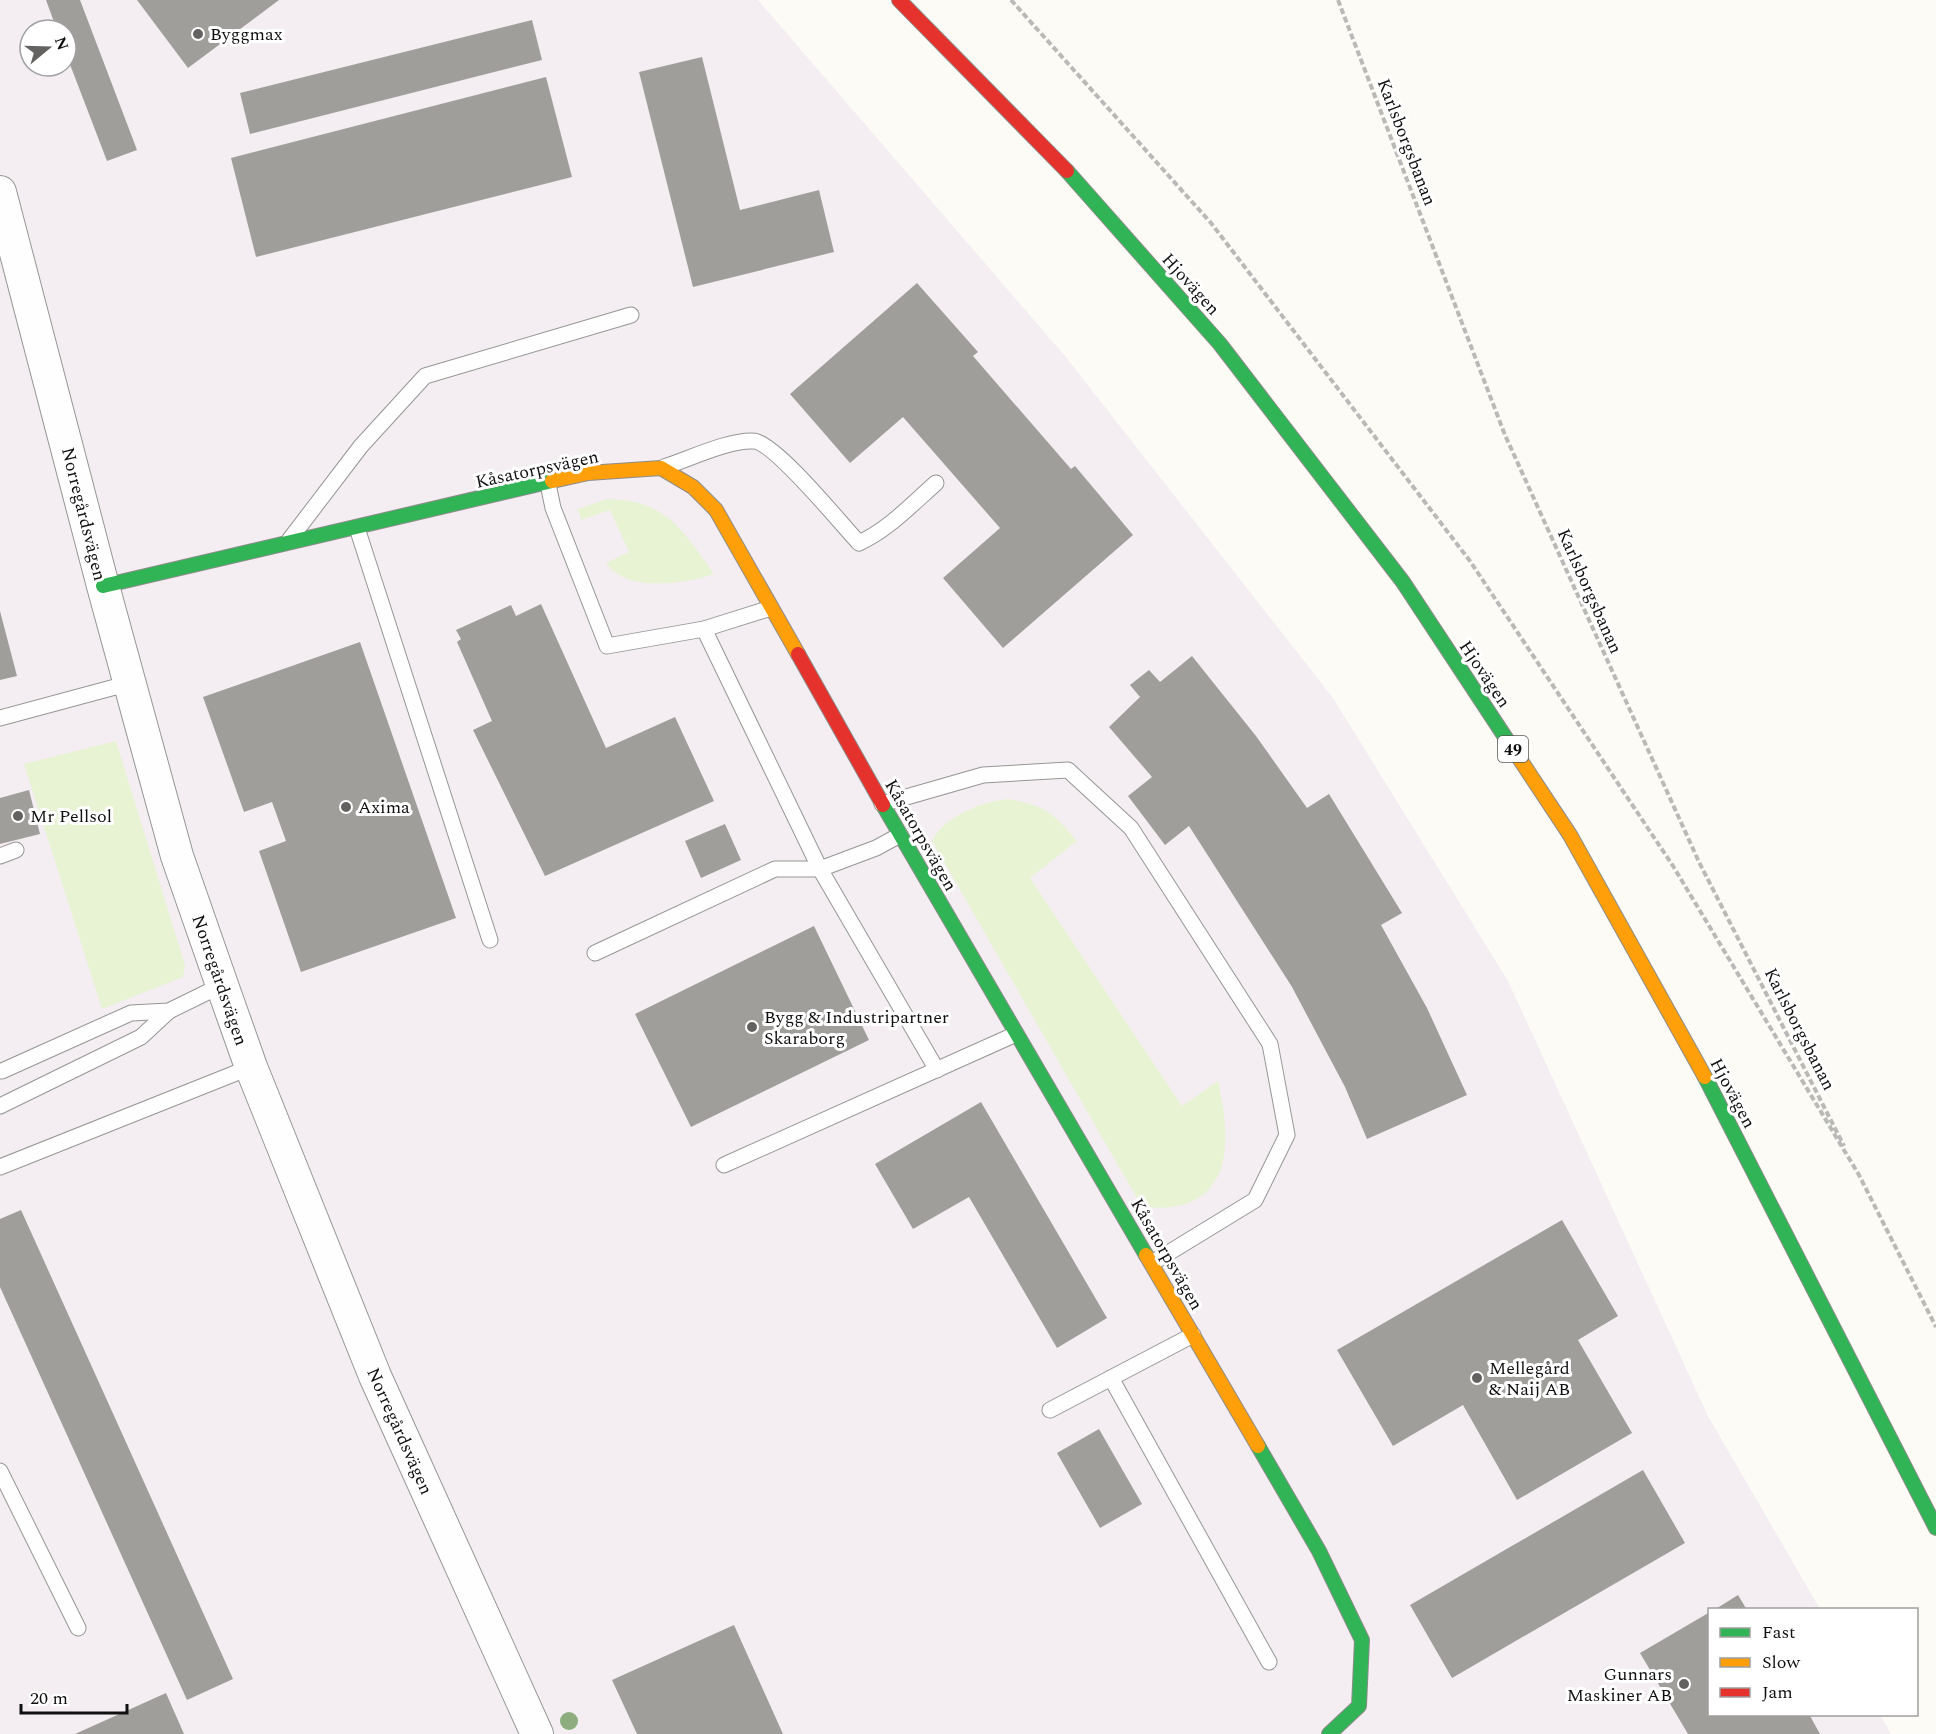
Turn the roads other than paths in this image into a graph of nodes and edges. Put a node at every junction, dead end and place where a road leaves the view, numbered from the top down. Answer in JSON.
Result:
{"nodes":[{"id":1,"x":899,"y":0,"type":"edge"},
{"id":2,"x":0,"y":192,"type":"edge"},
{"id":3,"x":631,"y":315,"type":"dead end"},
{"id":4,"x":661,"y":468,"type":"junction"},
{"id":5,"x":936,"y":483,"type":"dead end"},
{"id":6,"x":548,"y":484,"type":"junction"},
{"id":7,"x":357,"y":528,"type":"junction"},
{"id":8,"x":287,"y":544,"type":"junction"},
{"id":9,"x":103,"y":586,"type":"junction"},
{"id":10,"x":771,"y":608,"type":"junction"},
{"id":11,"x":704,"y":629,"type":"junction"},
{"id":12,"x":130,"y":683,"type":"junction"},
{"id":13,"x":0,"y":718,"type":"edge"},
{"id":14,"x":882,"y":804,"type":"junction"},
{"id":15,"x":900,"y":836,"type":"junction"},
{"id":16,"x":16,"y":850,"type":"dead end"},
{"id":17,"x":0,"y":856,"type":"edge"},
{"id":18,"x":820,"y":869,"type":"junction"},
{"id":19,"x":490,"y":940,"type":"dead end"},
{"id":20,"x":595,"y":952,"type":"dead end"},
{"id":21,"x":222,"y":986,"type":"junction"},
{"id":22,"x":169,"y":1011,"type":"junction"},
{"id":23,"x":1016,"y":1034,"type":"junction"},
{"id":24,"x":250,"y":1067,"type":"junction"},
{"id":25,"x":937,"y":1070,"type":"junction"},
{"id":26,"x":2,"y":1071,"type":"dead end"},
{"id":27,"x":0,"y":1106,"type":"edge"},
{"id":28,"x":724,"y":1165,"type":"dead end"},
{"id":29,"x":0,"y":1167,"type":"edge"},
{"id":30,"x":1152,"y":1263,"type":"junction"},
{"id":31,"x":1193,"y":1335,"type":"junction"},
{"id":32,"x":1111,"y":1378,"type":"junction"},
{"id":33,"x":1050,"y":1410,"type":"dead end"},
{"id":34,"x":0,"y":1471,"type":"edge"},
{"id":35,"x":1936,"y":1528,"type":"edge"},
{"id":36,"x":78,"y":1628,"type":"dead end"},
{"id":37,"x":1269,"y":1662,"type":"dead end"},
{"id":38,"x":537,"y":1734,"type":"edge"},
{"id":39,"x":1329,"y":1734,"type":"edge"}],
"edges":[{"from":1,"to":35,"type":"street","name":"Hjovägen","number":"49"},
{"from":2,"to":9,"type":"street","name":"Norregårdsvägen"},
{"from":3,"to":8,"type":"lane"},
{"from":4,"to":5,"type":"lane"},
{"from":4,"to":6,"type":"street","name":"Kåsatorpsvägen"},
{"from":4,"to":10,"type":"street","name":"Kåsatorpsvägen"},
{"from":6,"to":7,"type":"street","name":"Kåsatorpsvägen"},
{"from":6,"to":11,"type":"lane"},
{"from":7,"to":8,"type":"street","name":"Kåsatorpsvägen"},
{"from":7,"to":19,"type":"lane"},
{"from":8,"to":9,"type":"street","name":"Kåsatorpsvägen"},
{"from":9,"to":12,"type":"street","name":"Norregårdsvägen"},
{"from":10,"to":11,"type":"lane"},
{"from":10,"to":14,"type":"street","name":"Kåsatorpsvägen"},
{"from":11,"to":18,"type":"lane"},
{"from":12,"to":13,"type":"lane"},
{"from":12,"to":21,"type":"street","name":"Norregårdsvägen"},
{"from":14,"to":15,"type":"street","name":"Kåsatorpsvägen"},
{"from":14,"to":30,"type":"lane"},
{"from":15,"to":18,"type":"lane"},
{"from":15,"to":23,"type":"street","name":"Kåsatorpsvägen"},
{"from":16,"to":17,"type":"lane"},
{"from":18,"to":20,"type":"lane"},
{"from":18,"to":25,"type":"lane"},
{"from":21,"to":22,"type":"lane"},
{"from":21,"to":24,"type":"street","name":"Norregårdsvägen"},
{"from":22,"to":26,"type":"lane"},
{"from":22,"to":27,"type":"lane"},
{"from":23,"to":25,"type":"lane"},
{"from":23,"to":30,"type":"street","name":"Kåsatorpsvägen"},
{"from":24,"to":29,"type":"lane"},
{"from":24,"to":38,"type":"street","name":"Norregårdsvägen"},
{"from":25,"to":28,"type":"lane"},
{"from":30,"to":31,"type":"street","name":"Kåsatorpsvägen"},
{"from":31,"to":32,"type":"lane"},
{"from":31,"to":39,"type":"street","name":"Kåsatorpsvägen"},
{"from":32,"to":33,"type":"lane"},
{"from":32,"to":37,"type":"lane"},
{"from":34,"to":36,"type":"lane"}]}
